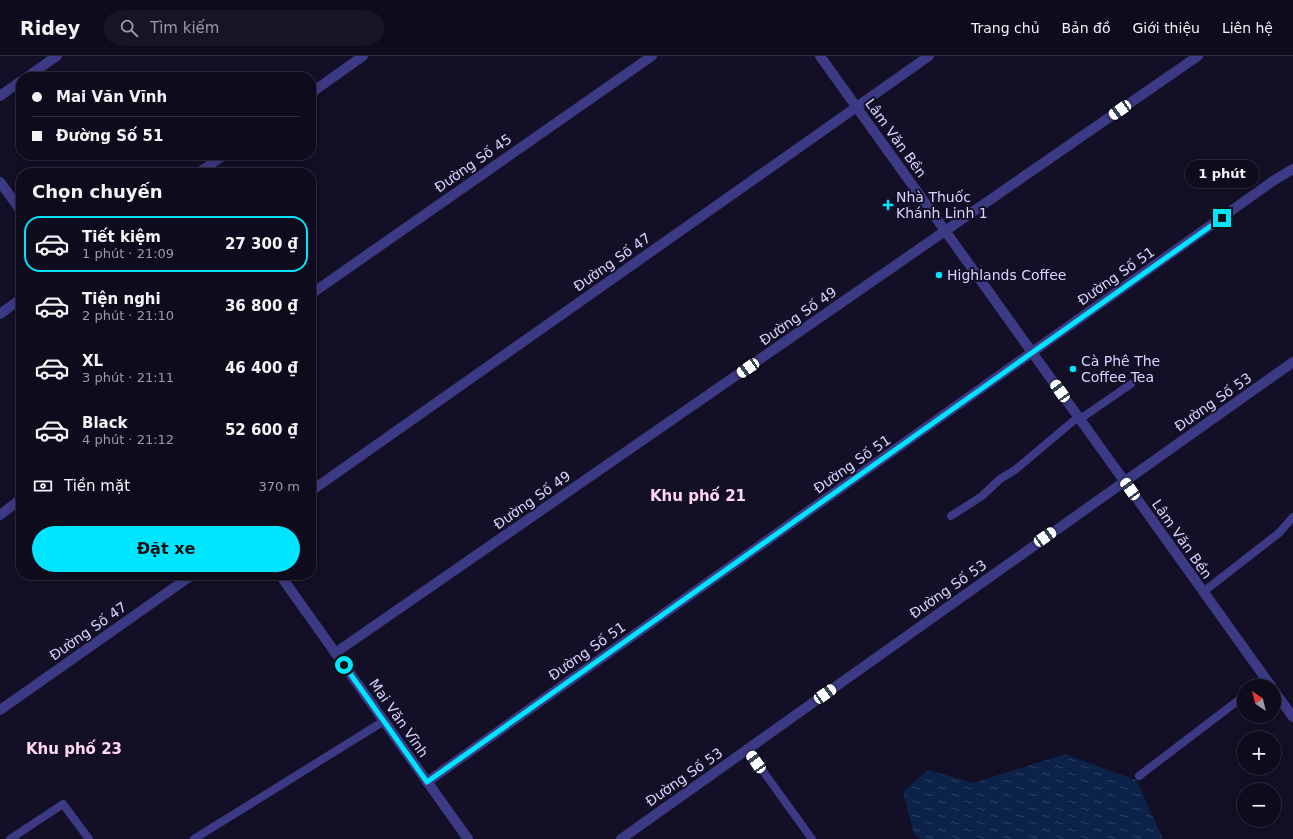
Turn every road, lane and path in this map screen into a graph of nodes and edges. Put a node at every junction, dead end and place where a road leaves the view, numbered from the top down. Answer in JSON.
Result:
{"nodes":[{"id":1,"x":57,"y":56,"type":"edge"},
{"id":2,"x":363,"y":56,"type":"edge"},
{"id":3,"x":652,"y":56,"type":"edge"},
{"id":4,"x":820,"y":56,"type":"edge"},
{"id":5,"x":929,"y":56,"type":"edge"},
{"id":6,"x":1198,"y":56,"type":"edge"},
{"id":7,"x":34,"y":72,"type":"edge"},
{"id":8,"x":16,"y":85,"type":"edge"},
{"id":9,"x":316,"y":89,"type":"edge"},
{"id":10,"x":0,"y":96,"type":"edge"},
{"id":11,"x":856,"y":107,"type":"junction"},
{"id":12,"x":217,"y":160,"type":"edge"},
{"id":13,"x":205,"y":168,"type":"edge"},
{"id":14,"x":1293,"y":169,"type":"edge"},
{"id":15,"x":0,"y":182,"type":"edge"},
{"id":16,"x":16,"y":204,"type":"edge"},
{"id":17,"x":945,"y":231,"type":"junction"},
{"id":18,"x":316,"y":291,"type":"edge"},
{"id":19,"x":16,"y":303,"type":"edge"},
{"id":20,"x":0,"y":314,"type":"edge"},
{"id":21,"x":1032,"y":352,"type":"junction"},
{"id":22,"x":1293,"y":362,"type":"edge"},
{"id":23,"x":1131,"y":384,"type":"dead end"},
{"id":24,"x":1079,"y":418,"type":"junction"},
{"id":25,"x":1124,"y":481,"type":"junction"},
{"id":26,"x":316,"y":487,"type":"edge"},
{"id":27,"x":16,"y":503,"type":"edge"},
{"id":28,"x":0,"y":515,"type":"edge"},
{"id":29,"x":951,"y":516,"type":"dead end"},
{"id":30,"x":1293,"y":517,"type":"edge"},
{"id":31,"x":185,"y":580,"type":"edge"},
{"id":32,"x":284,"y":580,"type":"edge"},
{"id":33,"x":1203,"y":592,"type":"junction"},
{"id":34,"x":335,"y":653,"type":"junction"},
{"id":35,"x":1262,"y":679,"type":"edge"},
{"id":36,"x":1237,"y":701,"type":"edge"},
{"id":37,"x":1281,"y":701,"type":"edge"},
{"id":38,"x":0,"y":710,"type":"edge"},
{"id":39,"x":1293,"y":717,"type":"edge"},
{"id":40,"x":384,"y":722,"type":"junction"},
{"id":41,"x":747,"y":749,"type":"junction"},
{"id":42,"x":1139,"y":776,"type":"dead end"},
{"id":43,"x":427,"y":782,"type":"junction"},
{"id":44,"x":10,"y":839,"type":"edge"},
{"id":45,"x":89,"y":839,"type":"edge"},
{"id":46,"x":194,"y":839,"type":"edge"},
{"id":47,"x":468,"y":839,"type":"edge"},
{"id":48,"x":620,"y":839,"type":"edge"},
{"id":49,"x":812,"y":839,"type":"edge"}],
"edges":[{"from":1,"to":7,"type":"street"},
{"from":2,"to":9,"type":"street"},
{"from":3,"to":18,"type":"street","name":"Đường Số 45"},
{"from":4,"to":11,"type":"street","name":"Lâm Văn Bền"},
{"from":5,"to":11,"type":"street","name":"Đường Số 47"},
{"from":6,"to":17,"type":"street","name":"Đường Số 49"},
{"from":8,"to":10,"type":"street"},
{"from":11,"to":17,"type":"street","name":"Lâm Văn Bền"},
{"from":11,"to":26,"type":"street","name":"Đường Số 47"},
{"from":12,"to":13,"type":"street"},
{"from":14,"to":21,"type":"street","name":"Đường Số 51"},
{"from":15,"to":16,"type":"street"},
{"from":17,"to":21,"type":"street","name":"Lâm Văn Bền"},
{"from":17,"to":34,"type":"street","name":"Đường Số 49"},
{"from":19,"to":20,"type":"street"},
{"from":21,"to":24,"type":"street","name":"Lâm Văn Bền"},
{"from":21,"to":43,"type":"street","name":"Đường Số 51"},
{"from":22,"to":25,"type":"street","name":"Đường Số 53"},
{"from":23,"to":24,"type":"lane"},
{"from":24,"to":25,"type":"street","name":"Lâm Văn Bền"},
{"from":24,"to":29,"type":"lane"},
{"from":25,"to":33,"type":"street","name":"Lâm Văn Bền"},
{"from":25,"to":41,"type":"street","name":"Đường Số 53"},
{"from":27,"to":28,"type":"street"},
{"from":30,"to":33,"type":"lane"},
{"from":31,"to":38,"type":"street","name":"Đường Số 47"},
{"from":32,"to":34,"type":"street","name":"Mai Văn Vĩnh"},
{"from":33,"to":35,"type":"street","name":"Lâm Văn Bền"},
{"from":34,"to":40,"type":"street","name":"Mai Văn Vĩnh"},
{"from":36,"to":42,"type":"lane"},
{"from":37,"to":39,"type":"street"},
{"from":40,"to":43,"type":"street","name":"Mai Văn Vĩnh"},
{"from":40,"to":46,"type":"lane"},
{"from":41,"to":48,"type":"street","name":"Đường Số 53"},
{"from":41,"to":49,"type":"lane"},
{"from":43,"to":47,"type":"street","name":"Mai Văn Vĩnh"},
{"from":44,"to":45,"type":"lane"}]}
